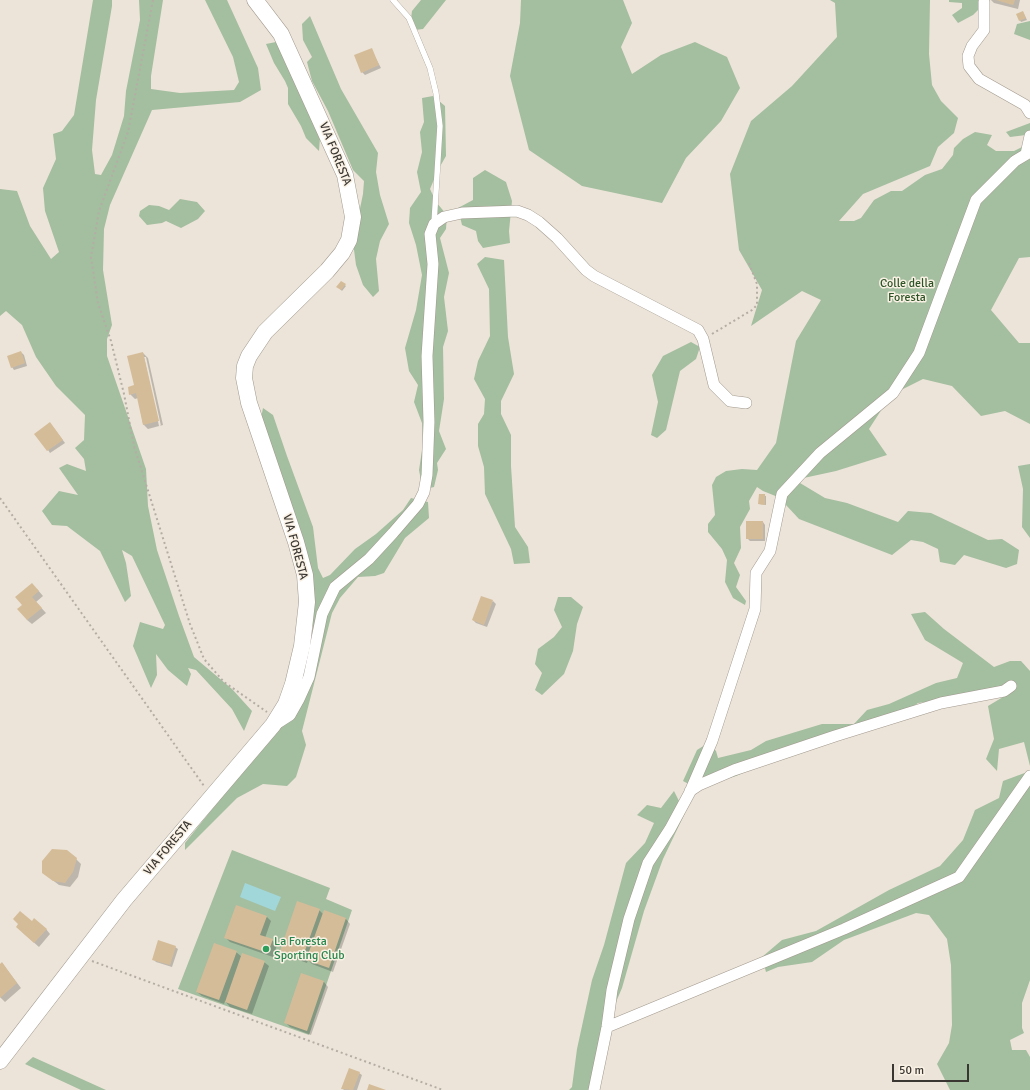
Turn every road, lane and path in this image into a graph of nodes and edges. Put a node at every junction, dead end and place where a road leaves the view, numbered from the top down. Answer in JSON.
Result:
{"nodes":[{"id":1,"x":153,"y":0,"type":"edge"},
{"id":2,"x":255,"y":0,"type":"edge"},
{"id":3,"x":393,"y":0,"type":"edge"},
{"id":4,"x":984,"y":2,"type":"dead end"},
{"id":5,"x":1030,"y":113,"type":"edge"},
{"id":6,"x":1030,"y":136,"type":"edge"},
{"id":7,"x":1028,"y":153,"type":"edge"},
{"id":8,"x":434,"y":224,"type":"junction"},
{"id":9,"x":749,"y":263,"type":"dead end"},
{"id":10,"x":701,"y":335,"type":"junction"},
{"id":11,"x":746,"y":403,"type":"dead end"},
{"id":12,"x":0,"y":498,"type":"edge"},
{"id":13,"x":1010,"y":686,"type":"dead end"},
{"id":14,"x":273,"y":725,"type":"junction"},
{"id":15,"x":1030,"y":776,"type":"edge"},
{"id":16,"x":690,"y":792,"type":"junction"},
{"id":17,"x":210,"y":798,"type":"junction"},
{"id":18,"x":80,"y":956,"type":"junction"},
{"id":19,"x":607,"y":1028,"type":"junction"},
{"id":20,"x":0,"y":1061,"type":"edge"},
{"id":21,"x":443,"y":1090,"type":"edge"},
{"id":22,"x":594,"y":1090,"type":"edge"}],
"edges":[{"from":1,"to":14,"type":"path"},
{"from":2,"to":14,"type":"main road","name":"VIA FORESTA"},
{"from":3,"to":8,"type":"lane"},
{"from":4,"to":5,"type":"street"},
{"from":6,"to":7,"type":"street"},
{"from":7,"to":16,"type":"street"},
{"from":8,"to":10,"type":"street"},
{"from":8,"to":14,"type":"street"},
{"from":9,"to":10,"type":"path"},
{"from":10,"to":11,"type":"street"},
{"from":12,"to":17,"type":"path"},
{"from":13,"to":16,"type":"street"},
{"from":14,"to":17,"type":"main road","name":"VIA FORESTA"},
{"from":15,"to":19,"type":"street"},
{"from":16,"to":19,"type":"street"},
{"from":17,"to":18,"type":"main road","name":"VIA FORESTA"},
{"from":18,"to":20,"type":"main road","name":"VIA FORESTA"},
{"from":18,"to":21,"type":"path"},
{"from":19,"to":22,"type":"street"}]}
